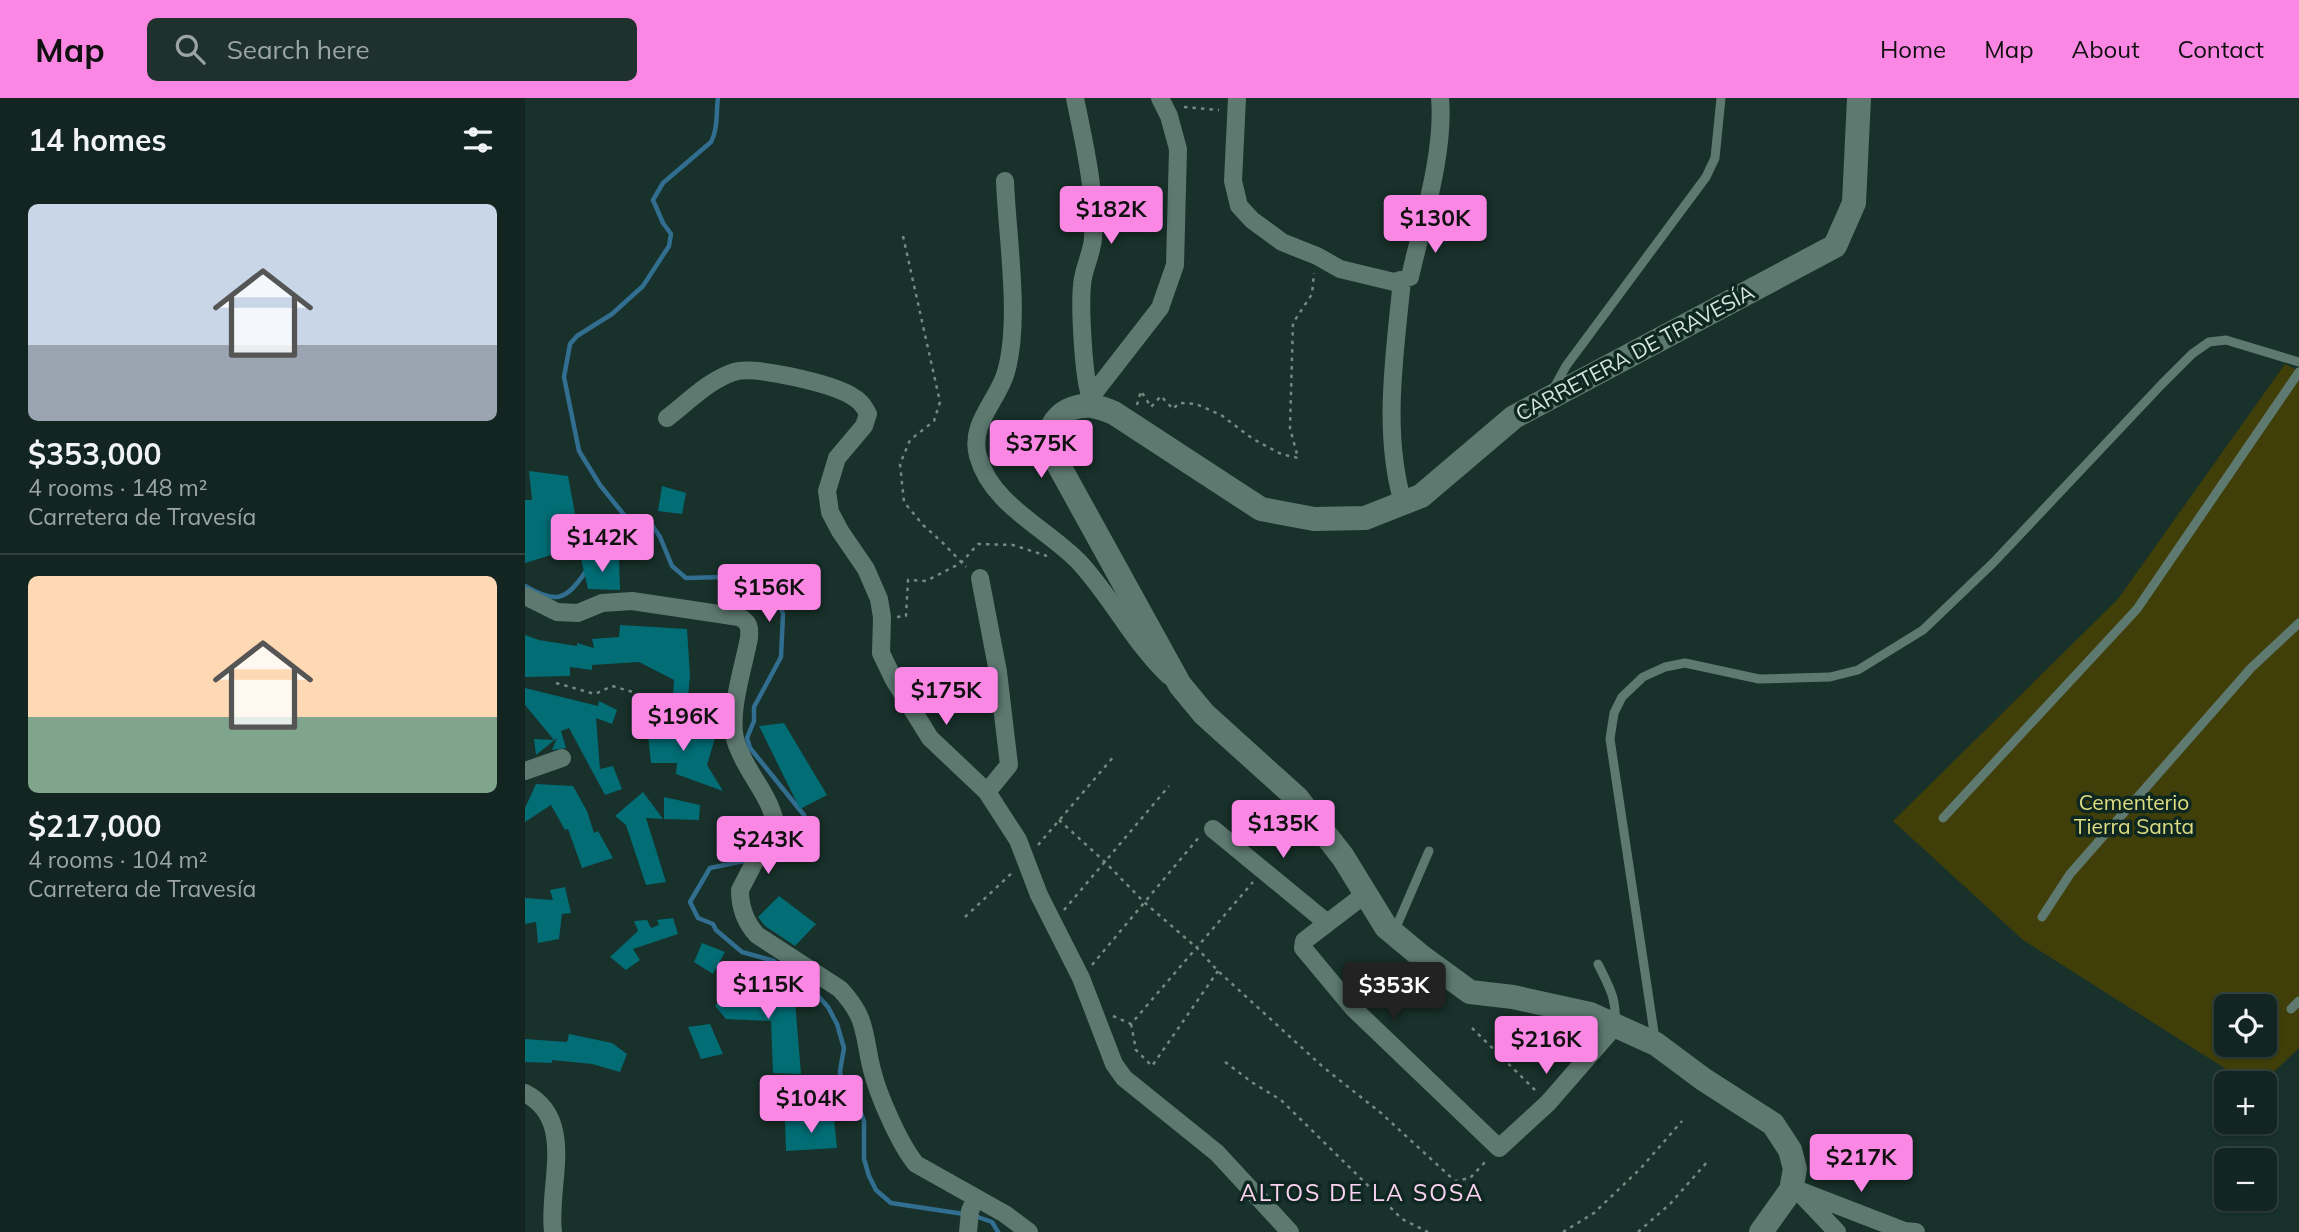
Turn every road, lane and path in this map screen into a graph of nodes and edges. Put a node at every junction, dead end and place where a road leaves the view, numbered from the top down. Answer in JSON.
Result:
{"nodes":[{"id":1,"x":1075,"y":98,"type":"edge"},
{"id":2,"x":1160,"y":98,"type":"edge"},
{"id":3,"x":1721,"y":98,"type":"edge"},
{"id":4,"x":1859,"y":98,"type":"edge"},
{"id":5,"x":1436,"y":99,"type":"edge"},
{"id":6,"x":1179,"y":103,"type":"dead end"},
{"id":7,"x":1237,"y":104,"type":"edge"},
{"id":8,"x":1005,"y":181,"type":"dead end"},
{"id":9,"x":903,"y":236,"type":"dead end"},
{"id":10,"x":1317,"y":256,"type":"junction"},
{"id":11,"x":1402,"y":280,"type":"junction"},
{"id":12,"x":2299,"y":362,"type":"edge"},
{"id":13,"x":2299,"y":372,"type":"edge"},
{"id":14,"x":1548,"y":398,"type":"junction"},
{"id":15,"x":1099,"y":405,"type":"junction"},
{"id":16,"x":667,"y":418,"type":"dead end"},
{"id":17,"x":1403,"y":503,"type":"junction"},
{"id":18,"x":1078,"y":562,"type":"junction"},
{"id":19,"x":961,"y":563,"type":"junction"},
{"id":20,"x":980,"y":578,"type":"dead end"},
{"id":21,"x":525,"y":596,"type":"edge"},
{"id":22,"x":882,"y":617,"type":"junction"},
{"id":23,"x":2299,"y":623,"type":"edge"},
{"id":24,"x":556,"y":682,"type":"dead end"},
{"id":25,"x":1180,"y":685,"type":"junction"},
{"id":26,"x":734,"y":719,"type":"junction"},
{"id":27,"x":1115,"y":755,"type":"dead end"},
{"id":28,"x":562,"y":758,"type":"dead end"},
{"id":29,"x":525,"y":771,"type":"edge"},
{"id":30,"x":1169,"y":786,"type":"dead end"},
{"id":31,"x":987,"y":792,"type":"junction"},
{"id":32,"x":1943,"y":818,"type":"dead end"},
{"id":33,"x":1059,"y":820,"type":"junction"},
{"id":34,"x":1213,"y":829,"type":"joint"},
{"id":35,"x":1429,"y":851,"type":"dead end"},
{"id":36,"x":1025,"y":860,"type":"junction"},
{"id":37,"x":1105,"y":862,"type":"junction"},
{"id":38,"x":1264,"y":869,"type":"junction"},
{"id":39,"x":1364,"y":895,"type":"junction"},
{"id":40,"x":1144,"y":902,"type":"junction"},
{"id":41,"x":965,"y":917,"type":"dead end"},
{"id":42,"x":2042,"y":917,"type":"dead end"},
{"id":43,"x":1326,"y":922,"type":"junction"},
{"id":44,"x":1053,"y":923,"type":"junction"},
{"id":45,"x":1394,"y":933,"type":"junction"},
{"id":46,"x":1197,"y":948,"type":"junction"},
{"id":47,"x":1598,"y":964,"type":"dead end"},
{"id":48,"x":1217,"y":971,"type":"junction"},
{"id":49,"x":1081,"y":978,"type":"junction"},
{"id":50,"x":2299,"y":1000,"type":"edge"},
{"id":51,"x":1091,"y":1006,"type":"junction"},
{"id":52,"x":2291,"y":1009,"type":"dead end"},
{"id":53,"x":1131,"y":1024,"type":"junction"},
{"id":54,"x":1615,"y":1026,"type":"junction"},
{"id":55,"x":1472,"y":1028,"type":"dead end"},
{"id":56,"x":1656,"y":1044,"type":"junction"},
{"id":57,"x":1226,"y":1062,"type":"dead end"},
{"id":58,"x":525,"y":1093,"type":"edge"},
{"id":59,"x":1548,"y":1103,"type":"junction"},
{"id":60,"x":1682,"y":1121,"type":"dead end"},
{"id":61,"x":1499,"y":1148,"type":"junction"},
{"id":62,"x":1708,"y":1161,"type":"dead end"},
{"id":63,"x":1794,"y":1190,"type":"junction"},
{"id":64,"x":973,"y":1205,"type":"junction"},
{"id":65,"x":553,"y":1232,"type":"edge"},
{"id":66,"x":968,"y":1232,"type":"edge"},
{"id":67,"x":1029,"y":1232,"type":"edge"},
{"id":68,"x":1290,"y":1232,"type":"edge"},
{"id":69,"x":1427,"y":1232,"type":"edge"},
{"id":70,"x":1563,"y":1232,"type":"edge"},
{"id":71,"x":1638,"y":1232,"type":"edge"},
{"id":72,"x":1762,"y":1232,"type":"edge"},
{"id":73,"x":1837,"y":1232,"type":"edge"},
{"id":74,"x":1916,"y":1232,"type":"edge"}],
"edges":[{"from":1,"to":15,"type":"street"},
{"from":2,"to":15,"type":"street"},
{"from":3,"to":14,"type":"lane"},
{"from":4,"to":14,"type":"street","name":"CARRETERA DE TRAVESÍA"},
{"from":5,"to":11,"type":"street"},
{"from":6,"to":7,"type":"path"},
{"from":7,"to":10,"type":"street"},
{"from":8,"to":18,"type":"street"},
{"from":9,"to":19,"type":"path"},
{"from":10,"to":11,"type":"street"},
{"from":10,"to":15,"type":"path"},
{"from":11,"to":17,"type":"street"},
{"from":12,"to":56,"type":"lane"},
{"from":13,"to":32,"type":"lane"},
{"from":14,"to":17,"type":"street","name":"CARRETERA DE TRAVESÍA"},
{"from":15,"to":17,"type":"street","name":"CARRETERA DE TRAVESÍA"},
{"from":15,"to":25,"type":"street"},
{"from":16,"to":22,"type":"street"},
{"from":18,"to":19,"type":"path"},
{"from":18,"to":25,"type":"street"},
{"from":19,"to":22,"type":"path"},
{"from":20,"to":31,"type":"street"},
{"from":21,"to":26,"type":"street"},
{"from":22,"to":31,"type":"street"},
{"from":23,"to":42,"type":"lane"},
{"from":24,"to":26,"type":"path"},
{"from":25,"to":39,"type":"street"},
{"from":26,"to":64,"type":"street"},
{"from":27,"to":33,"type":"path"},
{"from":28,"to":29,"type":"street"},
{"from":30,"to":37,"type":"path"},
{"from":31,"to":36,"type":"street"},
{"from":33,"to":36,"type":"path"},
{"from":33,"to":37,"type":"path"},
{"from":34,"to":38,"type":"street"},
{"from":34,"to":40,"type":"path"},
{"from":35,"to":45,"type":"lane"},
{"from":36,"to":41,"type":"path"},
{"from":36,"to":44,"type":"street"},
{"from":37,"to":40,"type":"path"},
{"from":37,"to":44,"type":"path"},
{"from":38,"to":43,"type":"street"},
{"from":38,"to":46,"type":"path"},
{"from":39,"to":43,"type":"street"},
{"from":39,"to":45,"type":"street"},
{"from":40,"to":46,"type":"path"},
{"from":40,"to":49,"type":"path"},
{"from":43,"to":61,"type":"street"},
{"from":44,"to":49,"type":"street"},
{"from":45,"to":54,"type":"street"},
{"from":46,"to":48,"type":"path"},
{"from":46,"to":53,"type":"path"},
{"from":47,"to":54,"type":"lane"},
{"from":48,"to":53,"type":"path"},
{"from":48,"to":61,"type":"path"},
{"from":49,"to":51,"type":"street"},
{"from":50,"to":52,"type":"lane"},
{"from":51,"to":53,"type":"path"},
{"from":51,"to":68,"type":"street"},
{"from":54,"to":56,"type":"street"},
{"from":54,"to":59,"type":"street"},
{"from":55,"to":59,"type":"path"},
{"from":56,"to":63,"type":"street"},
{"from":57,"to":69,"type":"path"},
{"from":58,"to":65,"type":"street"},
{"from":59,"to":61,"type":"street"},
{"from":60,"to":70,"type":"path"},
{"from":62,"to":71,"type":"path"},
{"from":63,"to":72,"type":"street"},
{"from":63,"to":73,"type":"street"},
{"from":63,"to":74,"type":"street"},
{"from":64,"to":66,"type":"street"},
{"from":64,"to":67,"type":"street"}]}
